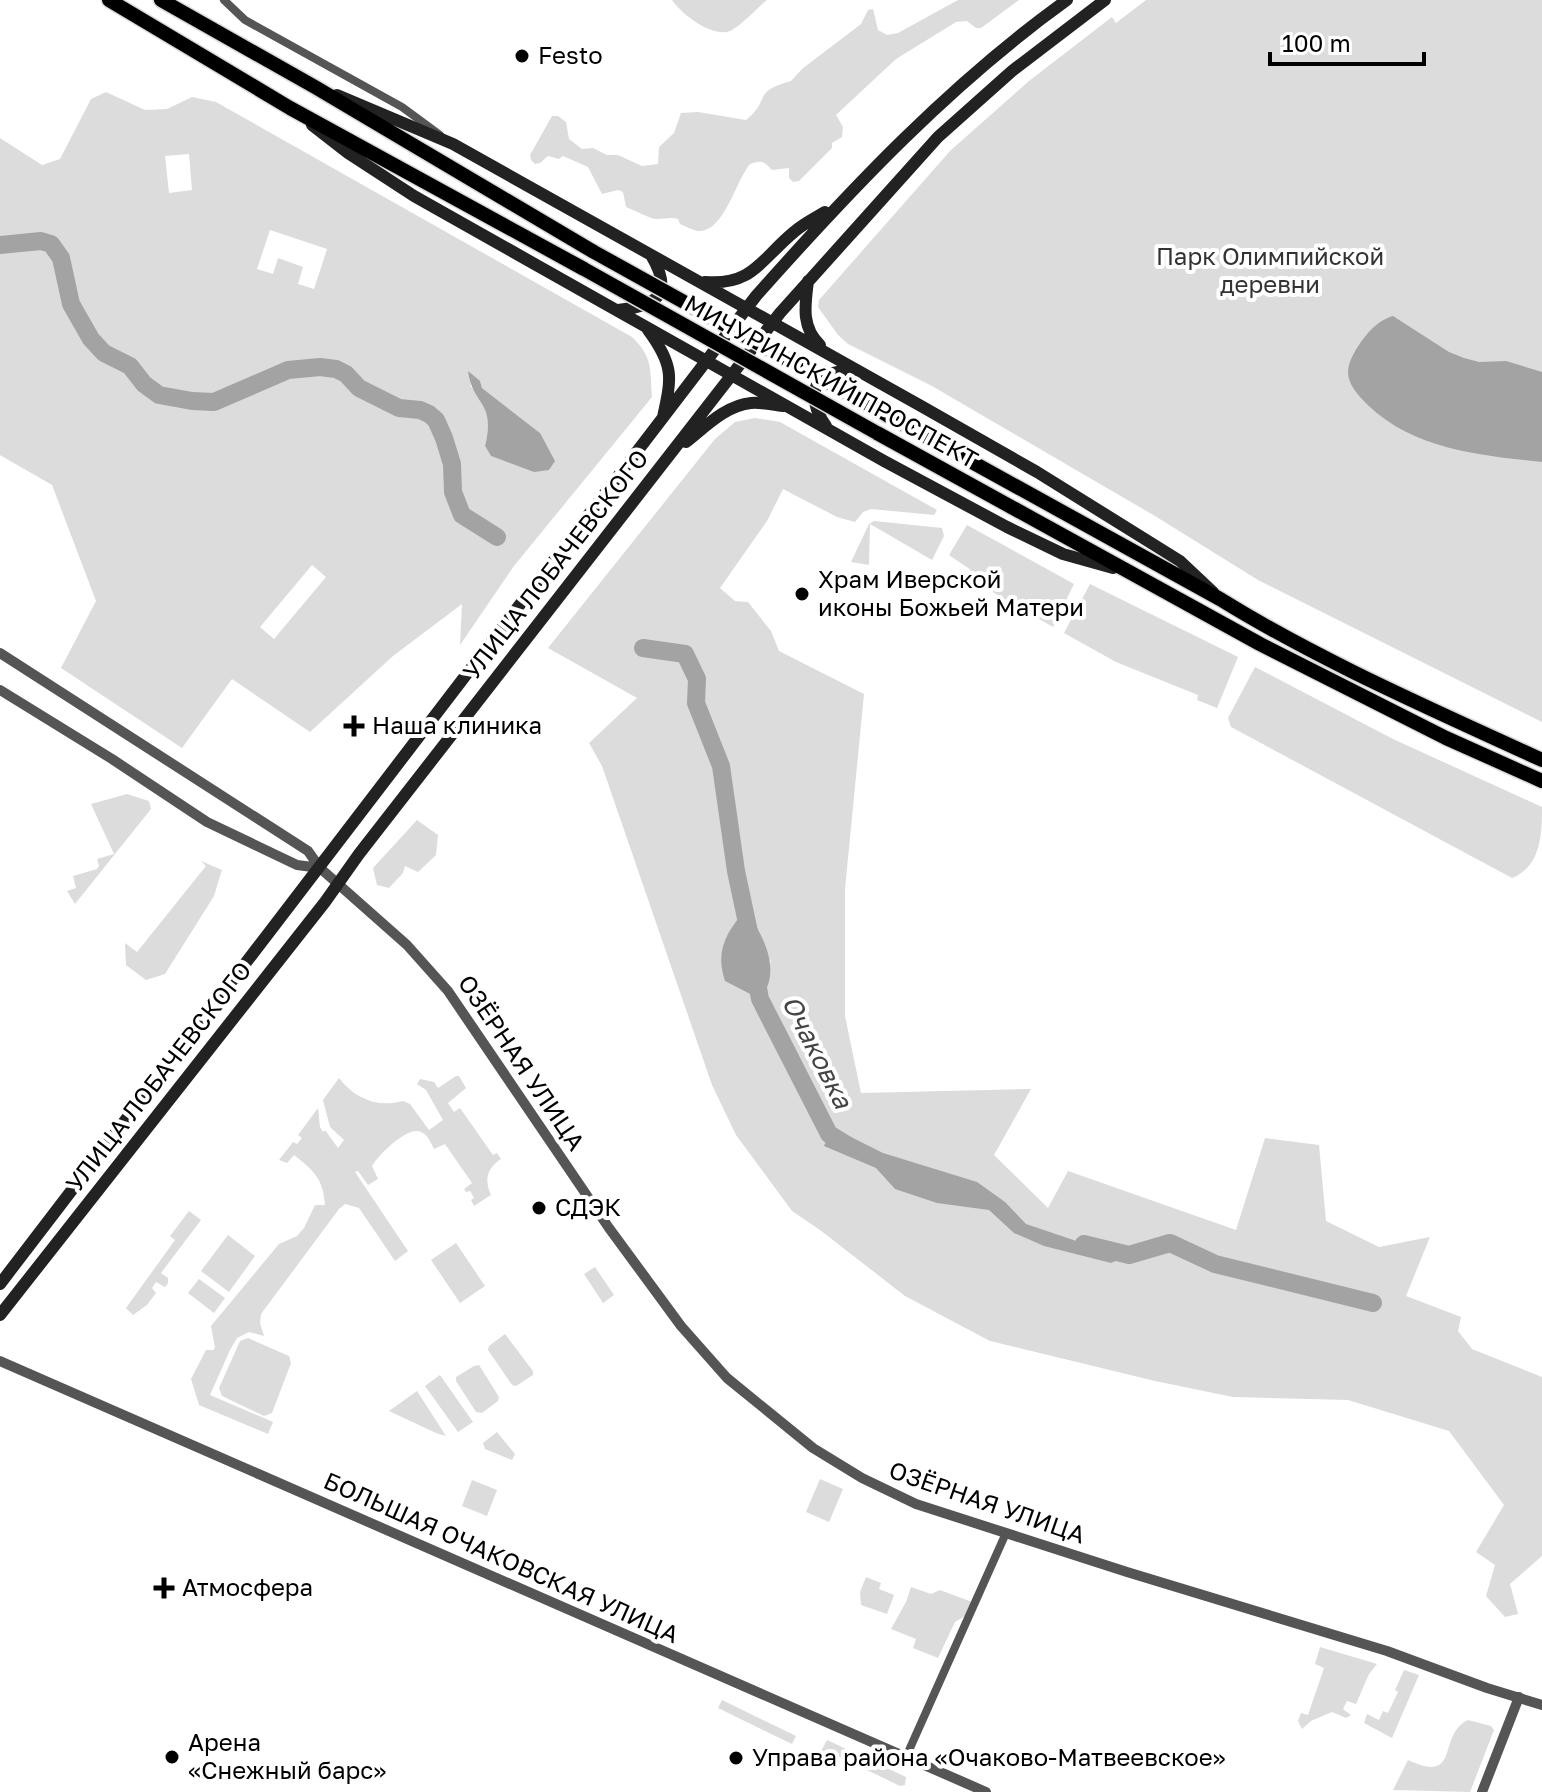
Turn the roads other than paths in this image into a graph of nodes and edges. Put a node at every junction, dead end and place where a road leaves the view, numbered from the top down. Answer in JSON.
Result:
{"nodes":[{"id":1,"x":109,"y":0,"type":"edge"},
{"id":2,"x":161,"y":0,"type":"edge"},
{"id":3,"x":224,"y":0,"type":"edge"},
{"id":4,"x":1067,"y":0,"type":"edge"},
{"id":5,"x":1105,"y":0,"type":"edge"},
{"id":6,"x":315,"y":87,"type":"junction"},
{"id":7,"x":290,"y":108,"type":"junction"},
{"id":8,"x":453,"y":144,"type":"junction"},
{"id":9,"x":838,"y":203,"type":"junction"},
{"id":10,"x":651,"y":255,"type":"junction"},
{"id":11,"x":700,"y":281,"type":"junction"},
{"id":12,"x":808,"y":281,"type":"junction"},
{"id":13,"x":616,"y":310,"type":"junction"},
{"id":14,"x":746,"y":310,"type":"junction"},
{"id":15,"x":644,"y":324,"type":"junction"},
{"id":16,"x":771,"y":324,"type":"junction"},
{"id":17,"x":838,"y":360,"type":"junction"},
{"id":18,"x":708,"y":361,"type":"junction"},
{"id":19,"x":859,"y":372,"type":"junction"},
{"id":20,"x":731,"y":375,"type":"junction"},
{"id":21,"x":789,"y":407,"type":"junction"},
{"id":22,"x":662,"y":422,"type":"junction"},
{"id":23,"x":827,"y":428,"type":"junction"},
{"id":24,"x":670,"y":454,"type":"junction"},
{"id":25,"x":1128,"y":571,"type":"junction"},
{"id":26,"x":1220,"y":599,"type":"junction"},
{"id":27,"x":0,"y":653,"type":"edge"},
{"id":28,"x":0,"y":690,"type":"edge"},
{"id":29,"x":1542,"y":760,"type":"edge"},
{"id":30,"x":1542,"y":781,"type":"edge"},
{"id":31,"x":320,"y":868,"type":"junction"},
{"id":32,"x":339,"y":883,"type":"junction"},
{"id":33,"x":0,"y":1284,"type":"edge"},
{"id":34,"x":0,"y":1315,"type":"edge"},
{"id":35,"x":0,"y":1361,"type":"edge"},
{"id":36,"x":1006,"y":1533,"type":"junction"},
{"id":37,"x":1519,"y":1697,"type":"junction"},
{"id":38,"x":1542,"y":1705,"type":"edge"},
{"id":39,"x":906,"y":1757,"type":"junction"},
{"id":40,"x":986,"y":1792,"type":"edge"},
{"id":41,"x":1482,"y":1792,"type":"edge"}],
"edges":[{"from":1,"to":7,"type":"main road","name":"МИЧУРИНСКИЙ ПРОСПЕКТ"},
{"from":2,"to":6,"type":"main road","name":"МИЧУРИНСКИЙ ПРОСПЕКТ"},
{"from":3,"to":8,"type":"street"},
{"from":4,"to":9,"type":"main road","name":"УЛИЦА ЛОБАЧЕВСКОГО"},
{"from":5,"to":12,"type":"main road","name":"УЛИЦА ЛОБАЧЕВСКОГО"},
{"from":6,"to":8,"type":"main road"},
{"from":6,"to":26,"type":"main road","name":"МИЧУРИНСКИЙ ПРОСПЕКТ","bridge":true},
{"from":7,"to":13,"type":"main road"},
{"from":7,"to":25,"type":"main road","name":"МИЧУРИНСКИЙ ПРОСПЕКТ","bridge":true},
{"from":8,"to":10,"type":"main road"},
{"from":9,"to":11,"type":"main road"},
{"from":9,"to":14,"type":"main road","name":"УЛИЦА ЛОБАЧЕВСКОГО"},
{"from":10,"to":11,"type":"main road"},
{"from":10,"to":13,"type":"main road"},
{"from":11,"to":14,"type":"main road"},
{"from":12,"to":16,"type":"main road","name":"УЛИЦА ЛОБАЧЕВСКОГО"},
{"from":12,"to":17,"type":"main road"},
{"from":13,"to":15,"type":"main road"},
{"from":14,"to":16,"type":"main road"},
{"from":14,"to":18,"type":"main road","name":"УЛИЦА ЛОБАЧЕВСКОГО"},
{"from":15,"to":18,"type":"main road"},
{"from":15,"to":22,"type":"main road"},
{"from":16,"to":17,"type":"main road"},
{"from":16,"to":20,"type":"main road","name":"УЛИЦА ЛОБАЧЕВСКОГО"},
{"from":17,"to":19,"type":"main road"},
{"from":18,"to":20,"type":"main road"},
{"from":18,"to":22,"type":"main road","name":"УЛИЦА ЛОБАЧЕВСКОГО"},
{"from":19,"to":23,"type":"main road"},
{"from":19,"to":26,"type":"main road"},
{"from":20,"to":21,"type":"main road"},
{"from":20,"to":24,"type":"main road","name":"УЛИЦА ЛОБАЧЕВСКОГО"},
{"from":21,"to":23,"type":"main road"},
{"from":21,"to":24,"type":"main road"},
{"from":22,"to":31,"type":"main road","name":"УЛИЦА ЛОБАЧЕВСКОГО"},
{"from":23,"to":25,"type":"main road"},
{"from":24,"to":32,"type":"main road","name":"УЛИЦА ЛОБАЧЕВСКОГО"},
{"from":25,"to":30,"type":"main road","name":"МИЧУРИНСКИЙ ПРОСПЕКТ"},
{"from":26,"to":29,"type":"main road","name":"МИЧУРИНСКИЙ ПРОСПЕКТ"},
{"from":27,"to":31,"type":"street","name":"ОЗЁРНАЯ УЛИЦА"},
{"from":28,"to":31,"type":"street"},
{"from":31,"to":32,"type":"street","name":"ОЗЁРНАЯ УЛИЦА"},
{"from":31,"to":33,"type":"main road","name":"УЛИЦА ЛОБАЧЕВСКОГО"},
{"from":32,"to":34,"type":"main road","name":"УЛИЦА ЛОБАЧЕВСКОГО"},
{"from":32,"to":36,"type":"street","name":"ОЗЁРНАЯ УЛИЦА"},
{"from":35,"to":39,"type":"street","name":"БОЛЬШАЯ ОЧАКОВСКАЯ УЛИЦА"},
{"from":36,"to":37,"type":"street","name":"ОЗЁРНАЯ УЛИЦА"},
{"from":36,"to":39,"type":"street"},
{"from":37,"to":38,"type":"street","name":"ОЗЁРНАЯ УЛИЦА"},
{"from":37,"to":41,"type":"street"},
{"from":39,"to":40,"type":"street","name":"БОЛЬШАЯ ОЧАКОВСКАЯ УЛИЦА"}]}
